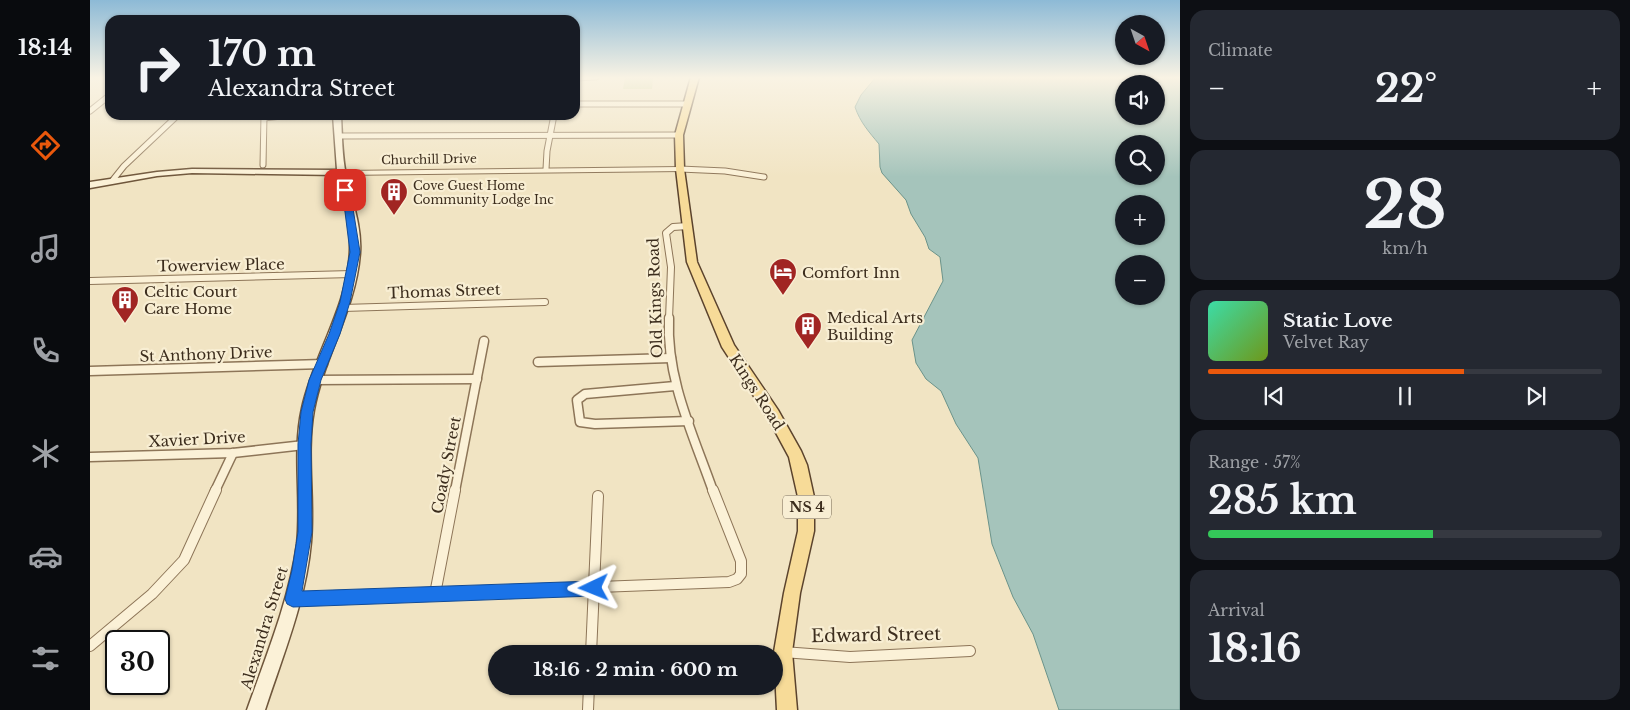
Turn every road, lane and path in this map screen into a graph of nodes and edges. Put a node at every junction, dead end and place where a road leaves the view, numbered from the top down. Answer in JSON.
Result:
{"nodes":[{"id":1,"x":685,"y":110,"type":"edge"},
{"id":2,"x":173,"y":120,"type":"edge"},
{"id":3,"x":264,"y":120,"type":"edge"},
{"id":4,"x":337,"y":120,"type":"edge"},
{"id":5,"x":553,"y":120,"type":"edge"},
{"id":6,"x":551,"y":134,"type":"junction"},
{"id":7,"x":679,"y":135,"type":"junction"},
{"id":8,"x":338,"y":136,"type":"junction"},
{"id":9,"x":263,"y":165,"type":"dead end"},
{"id":10,"x":546,"y":169,"type":"junction"},
{"id":11,"x":680,"y":169,"type":"junction"},
{"id":12,"x":342,"y":173,"type":"junction"},
{"id":13,"x":764,"y":177,"type":"dead end"},
{"id":14,"x":112,"y":182,"type":"junction"},
{"id":15,"x":90,"y":185,"type":"edge"},
{"id":16,"x":688,"y":226,"type":"junction"},
{"id":17,"x":352,"y":274,"type":"junction"},
{"id":18,"x":90,"y":281,"type":"edge"},
{"id":19,"x":545,"y":302,"type":"dead end"},
{"id":20,"x":343,"y":308,"type":"junction"},
{"id":21,"x":484,"y":341,"type":"dead end"},
{"id":22,"x":671,"y":358,"type":"junction"},
{"id":23,"x":538,"y":362,"type":"dead end"},
{"id":24,"x":323,"y":364,"type":"junction"},
{"id":25,"x":90,"y":372,"type":"edge"},
{"id":26,"x":477,"y":379,"type":"junction"},
{"id":27,"x":315,"y":380,"type":"junction"},
{"id":28,"x":676,"y":386,"type":"junction"},
{"id":29,"x":689,"y":421,"type":"junction"},
{"id":30,"x":304,"y":444,"type":"junction"},
{"id":31,"x":233,"y":453,"type":"junction"},
{"id":32,"x":90,"y":457,"type":"edge"},
{"id":33,"x":598,"y":496,"type":"dead end"},
{"id":34,"x":594,"y":588,"type":"junction"},
{"id":35,"x":435,"y":594,"type":"junction"},
{"id":36,"x":293,"y":599,"type":"junction"},
{"id":37,"x":591,"y":645,"type":"edge"},
{"id":38,"x":90,"y":646,"type":"edge"},
{"id":39,"x":970,"y":650,"type":"dead end"},
{"id":40,"x":783,"y":652,"type":"junction"},
{"id":41,"x":589,"y":695,"type":"edge"},
{"id":42,"x":256,"y":710,"type":"edge"},
{"id":43,"x":588,"y":710,"type":"edge"},
{"id":44,"x":787,"y":710,"type":"edge"}],
"edges":[{"from":1,"to":7,"type":"main road","name":"Kings Road","number":"NS 4"},
{"from":2,"to":14,"type":"street"},
{"from":3,"to":9,"type":"street"},
{"from":4,"to":8,"type":"main road","name":"Alexandra Street"},
{"from":5,"to":6,"type":"street"},
{"from":6,"to":7,"type":"street"},
{"from":6,"to":8,"type":"street"},
{"from":6,"to":10,"type":"street"},
{"from":7,"to":11,"type":"main road","name":"Kings Road","number":"NS 4"},
{"from":8,"to":12,"type":"main road","name":"Alexandra Street"},
{"from":10,"to":11,"type":"street","name":"Churchill Drive"},
{"from":10,"to":12,"type":"street","name":"Churchill Drive"},
{"from":11,"to":13,"type":"street"},
{"from":11,"to":16,"type":"main road","name":"Kings Road","number":"NS 4"},
{"from":12,"to":14,"type":"main road","name":"Churchill Drive"},
{"from":12,"to":17,"type":"main road","name":"Alexandra Street"},
{"from":14,"to":15,"type":"main road","name":"Churchill Drive"},
{"from":16,"to":22,"type":"street","name":"Old Kings Road"},
{"from":16,"to":40,"type":"main road","name":"Kings Road","number":"NS 4"},
{"from":17,"to":18,"type":"street","name":"Towerview Place"},
{"from":17,"to":20,"type":"main road","name":"Alexandra Street"},
{"from":19,"to":20,"type":"street","name":"Thomas Street"},
{"from":20,"to":24,"type":"main road","name":"Alexandra Street"},
{"from":21,"to":26,"type":"street","name":"Coady Street"},
{"from":22,"to":23,"type":"street"},
{"from":22,"to":28,"type":"street","name":"Old Kings Road"},
{"from":24,"to":25,"type":"street","name":"St Anthony Drive"},
{"from":24,"to":27,"type":"main road","name":"Alexandra Street"},
{"from":26,"to":27,"type":"street"},
{"from":26,"to":35,"type":"street","name":"Coady Street"},
{"from":27,"to":30,"type":"main road","name":"Alexandra Street"},
{"from":28,"to":29,"type":"street","name":"Old Kings Road"},
{"from":28,"to":29,"type":"street"},
{"from":29,"to":34,"type":"street","name":"Old Kings Road"},
{"from":30,"to":31,"type":"street","name":"Xavier Drive"},
{"from":30,"to":36,"type":"main road","name":"Alexandra Street"},
{"from":31,"to":32,"type":"street","name":"Xavier Drive"},
{"from":31,"to":38,"type":"street"},
{"from":33,"to":34,"type":"street"},
{"from":34,"to":35,"type":"street","name":"Old Kings Road"},
{"from":34,"to":37,"type":"street"},
{"from":35,"to":36,"type":"street","name":"Old Kings Road"},
{"from":36,"to":42,"type":"main road","name":"Alexandra Street"},
{"from":39,"to":40,"type":"street","name":"Edward Street"},
{"from":40,"to":44,"type":"main road","name":"Kings Road","number":"NS 4"},
{"from":41,"to":43,"type":"street"}]}
